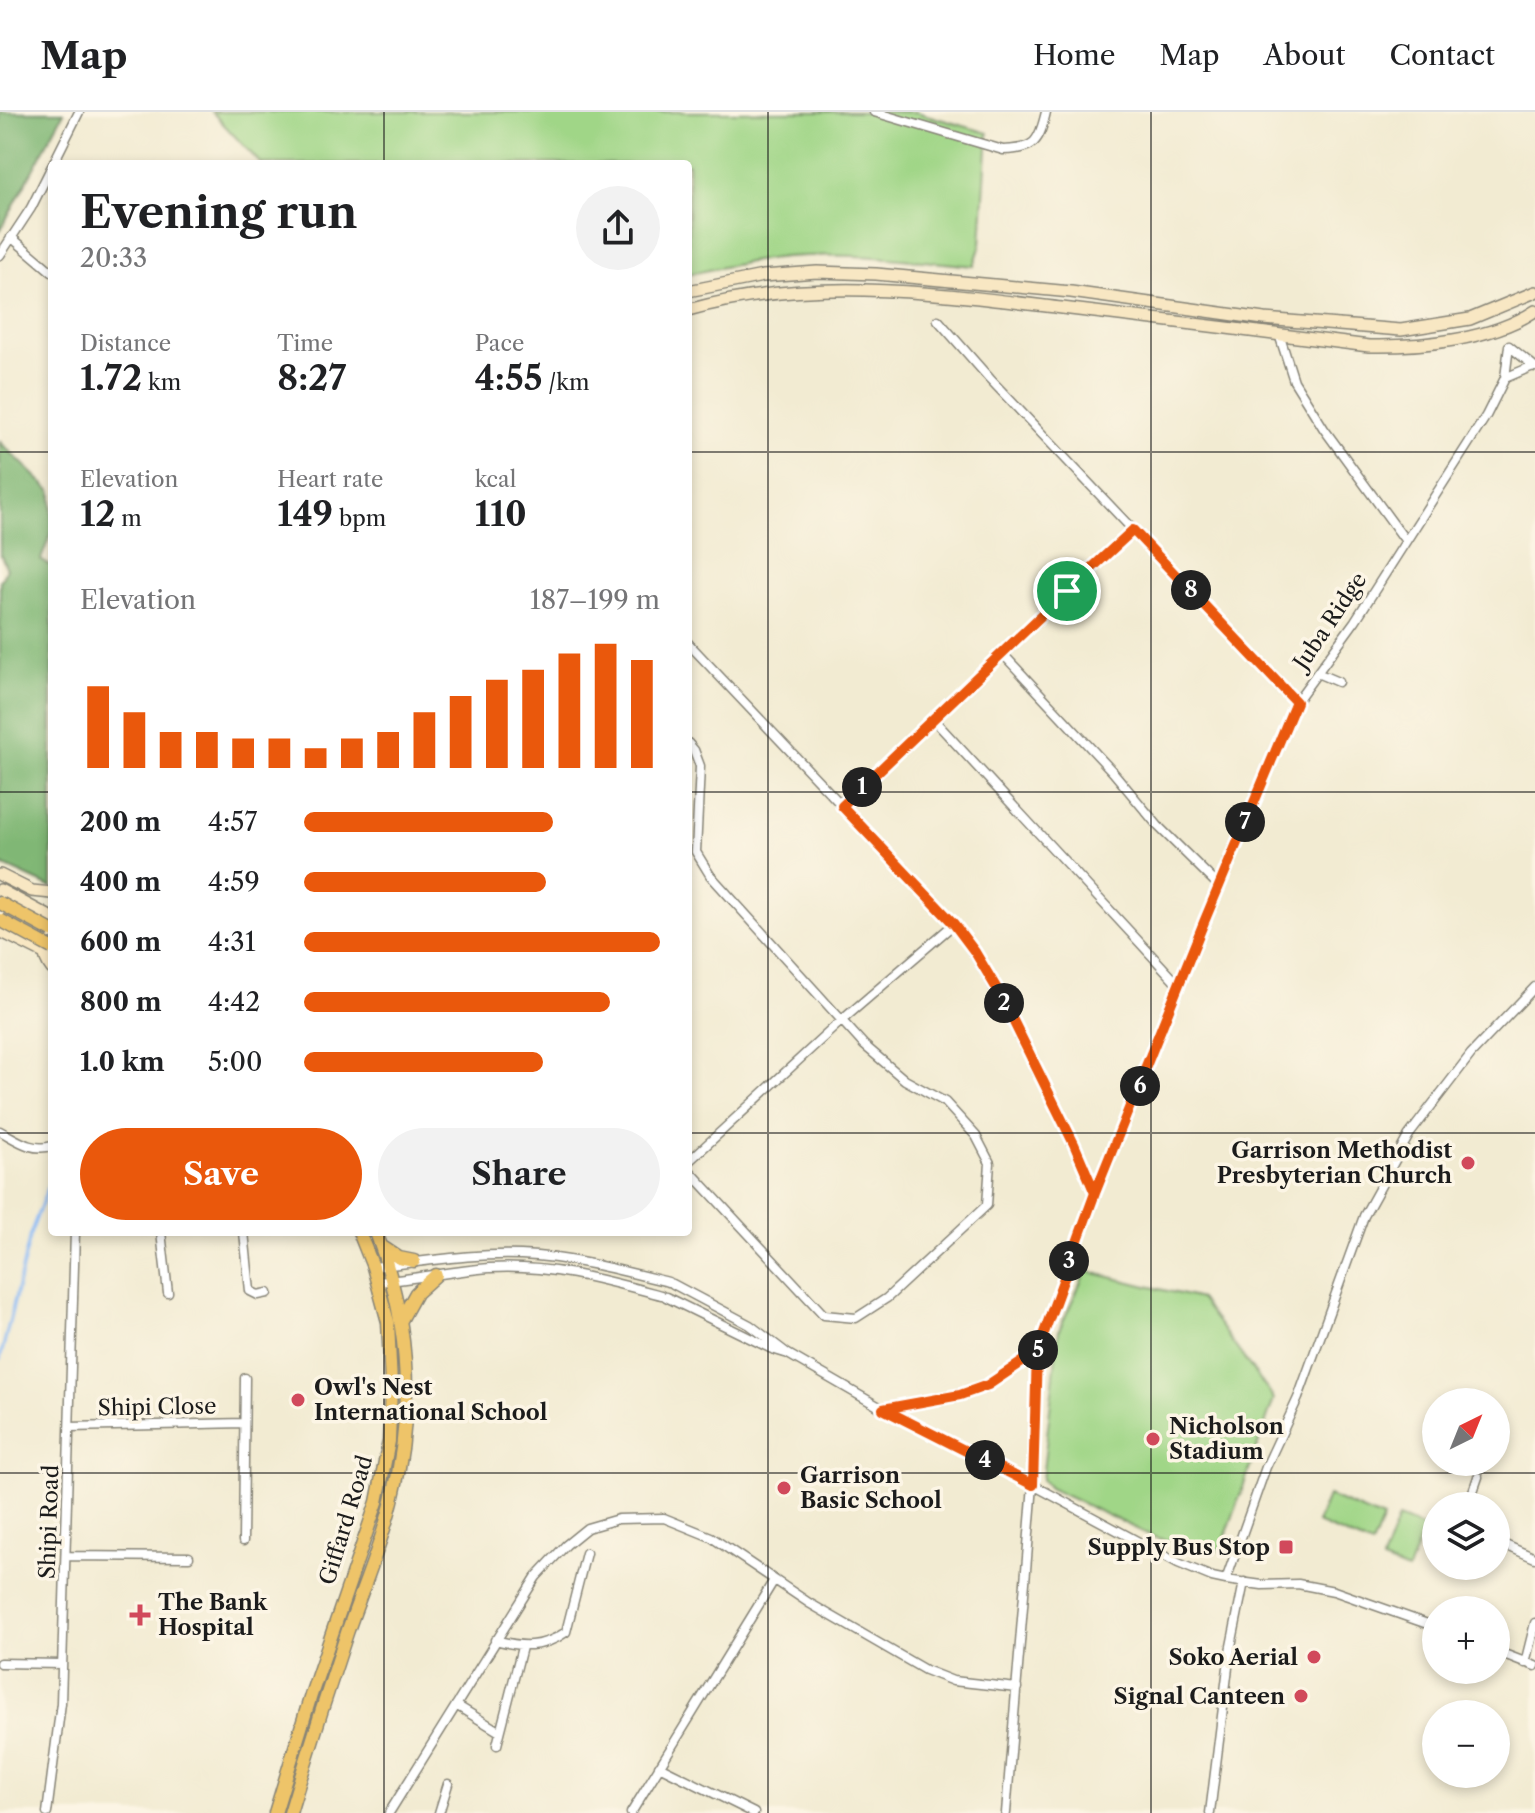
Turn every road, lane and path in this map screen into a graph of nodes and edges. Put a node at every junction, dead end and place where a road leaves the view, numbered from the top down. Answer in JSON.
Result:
{"nodes":[{"id":1,"x":79,"y":112,"type":"edge"},
{"id":2,"x":874,"y":112,"type":"edge"},
{"id":3,"x":1046,"y":112,"type":"edge"},
{"id":4,"x":55,"y":160,"type":"edge"},
{"id":5,"x":48,"y":173,"type":"edge"},
{"id":6,"x":11,"y":237,"type":"junction"},
{"id":7,"x":0,"y":255,"type":"edge"},
{"id":8,"x":48,"y":269,"type":"edge"},
{"id":9,"x":692,"y":290,"type":"edge"},
{"id":10,"x":1535,"y":292,"type":"edge"},
{"id":11,"x":692,"y":309,"type":"edge"},
{"id":12,"x":1535,"y":311,"type":"edge"},
{"id":13,"x":938,"y":320,"type":"dead end"},
{"id":14,"x":1279,"y":334,"type":"junction"},
{"id":15,"x":1534,"y":366,"type":"edge"},
{"id":16,"x":1505,"y":378,"type":"junction"},
{"id":17,"x":1133,"y":530,"type":"junction"},
{"id":18,"x":1405,"y":540,"type":"junction"},
{"id":19,"x":692,"y":647,"type":"edge"},
{"id":20,"x":1002,"y":653,"type":"junction"},
{"id":21,"x":1317,"y":673,"type":"junction"},
{"id":22,"x":1338,"y":682,"type":"dead end"},
{"id":23,"x":1296,"y":702,"type":"junction"},
{"id":24,"x":933,"y":719,"type":"junction"},
{"id":25,"x":692,"y":748,"type":"edge"},
{"id":26,"x":842,"y":806,"type":"junction"},
{"id":27,"x":0,"y":875,"type":"edge"},
{"id":28,"x":1219,"y":886,"type":"junction"},
{"id":29,"x":0,"y":890,"type":"edge"},
{"id":30,"x":48,"y":893,"type":"edge"},
{"id":31,"x":0,"y":903,"type":"edge"},
{"id":32,"x":48,"y":916,"type":"edge"},
{"id":33,"x":0,"y":920,"type":"edge"},
{"id":34,"x":954,"y":924,"type":"junction"},
{"id":35,"x":48,"y":928,"type":"edge"},
{"id":36,"x":0,"y":931,"type":"edge"},
{"id":37,"x":48,"y":951,"type":"edge"},
{"id":38,"x":1179,"y":985,"type":"junction"},
{"id":39,"x":1535,"y":987,"type":"edge"},
{"id":40,"x":841,"y":1021,"type":"junction"},
{"id":41,"x":0,"y":1131,"type":"edge"},
{"id":42,"x":48,"y":1147,"type":"edge"},
{"id":43,"x":692,"y":1158,"type":"edge"},
{"id":44,"x":692,"y":1173,"type":"edge"},
{"id":45,"x":1095,"y":1193,"type":"junction"},
{"id":46,"x":75,"y":1236,"type":"edge"},
{"id":47,"x":161,"y":1236,"type":"edge"},
{"id":48,"x":244,"y":1236,"type":"edge"},
{"id":49,"x":361,"y":1236,"type":"edge"},
{"id":50,"x":378,"y":1236,"type":"edge"},
{"id":51,"x":381,"y":1245,"type":"junction"},
{"id":52,"x":414,"y":1261,"type":"junction"},
{"id":53,"x":380,"y":1266,"type":"junction"},
{"id":54,"x":436,"y":1275,"type":"junction"},
{"id":55,"x":384,"y":1281,"type":"junction"},
{"id":56,"x":168,"y":1293,"type":"dead end"},
{"id":57,"x":268,"y":1293,"type":"dead end"},
{"id":58,"x":401,"y":1320,"type":"junction"},
{"id":59,"x":1037,"y":1352,"type":"junction"},
{"id":60,"x":788,"y":1354,"type":"junction"},
{"id":61,"x":245,"y":1378,"type":"dead end"},
{"id":62,"x":883,"y":1409,"type":"junction"},
{"id":63,"x":244,"y":1423,"type":"junction"},
{"id":64,"x":70,"y":1427,"type":"junction"},
{"id":65,"x":1478,"y":1477,"type":"dead end"},
{"id":66,"x":1033,"y":1485,"type":"junction"},
{"id":67,"x":1473,"y":1492,"type":"edge"},
{"id":68,"x":243,"y":1541,"type":"dead end"},
{"id":69,"x":1510,"y":1547,"type":"edge"},
{"id":70,"x":586,"y":1553,"type":"dead end"},
{"id":71,"x":66,"y":1556,"type":"junction"},
{"id":72,"x":189,"y":1557,"type":"dead end"},
{"id":73,"x":1535,"y":1558,"type":"edge"},
{"id":74,"x":774,"y":1580,"type":"junction"},
{"id":75,"x":1226,"y":1580,"type":"junction"},
{"id":76,"x":1244,"y":1582,"type":"junction"},
{"id":77,"x":1422,"y":1622,"type":"edge"},
{"id":78,"x":1535,"y":1623,"type":"edge"},
{"id":79,"x":495,"y":1640,"type":"junction"},
{"id":80,"x":522,"y":1647,"type":"junction"},
{"id":81,"x":1510,"y":1657,"type":"edge"},
{"id":82,"x":0,"y":1663,"type":"edge"},
{"id":83,"x":1525,"y":1663,"type":"junction"},
{"id":84,"x":62,"y":1664,"type":"junction"},
{"id":85,"x":1535,"y":1666,"type":"edge"},
{"id":86,"x":1017,"y":1688,"type":"junction"},
{"id":87,"x":456,"y":1705,"type":"junction"},
{"id":88,"x":500,"y":1732,"type":"junction"},
{"id":89,"x":497,"y":1745,"type":"dead end"},
{"id":90,"x":659,"y":1766,"type":"junction"},
{"id":91,"x":448,"y":1784,"type":"dead end"},
{"id":92,"x":735,"y":1802,"type":"junction"},
{"id":93,"x":47,"y":1813,"type":"edge"},
{"id":94,"x":275,"y":1813,"type":"edge"},
{"id":95,"x":290,"y":1813,"type":"edge"},
{"id":96,"x":389,"y":1813,"type":"edge"},
{"id":97,"x":439,"y":1813,"type":"edge"},
{"id":98,"x":631,"y":1813,"type":"edge"},
{"id":99,"x":728,"y":1813,"type":"edge"},
{"id":100,"x":754,"y":1813,"type":"edge"},
{"id":101,"x":1006,"y":1813,"type":"edge"},
{"id":102,"x":1210,"y":1813,"type":"edge"}],
"edges":[{"from":1,"to":4,"type":"street"},
{"from":2,"to":3,"type":"street"},
{"from":5,"to":6,"type":"street"},
{"from":6,"to":7,"type":"street"},
{"from":6,"to":8,"type":"street"},
{"from":9,"to":10,"type":"main road"},
{"from":11,"to":14,"type":"main road"},
{"from":12,"to":14,"type":"main road"},
{"from":13,"to":17,"type":"street"},
{"from":14,"to":18,"type":"street"},
{"from":15,"to":16,"type":"street"},
{"from":15,"to":16,"type":"street","name":"Juba Ridge"},
{"from":16,"to":18,"type":"street","name":"Juba Ridge"},
{"from":17,"to":20,"type":"street"},
{"from":17,"to":23,"type":"street"},
{"from":18,"to":21,"type":"street","name":"Juba Ridge"},
{"from":19,"to":26,"type":"street"},
{"from":20,"to":24,"type":"street"},
{"from":20,"to":28,"type":"street"},
{"from":21,"to":22,"type":"street"},
{"from":21,"to":23,"type":"street","name":"Juba Ridge"},
{"from":23,"to":28,"type":"street","name":"Juba Ridge"},
{"from":24,"to":26,"type":"street"},
{"from":24,"to":38,"type":"street"},
{"from":25,"to":40,"type":"street"},
{"from":26,"to":34,"type":"street"},
{"from":27,"to":30,"type":"main road"},
{"from":28,"to":38,"type":"street","name":"Juba Ridge"},
{"from":29,"to":32,"type":"main road"},
{"from":31,"to":35,"type":"main road","bridge":true},
{"from":33,"to":37,"type":"main road","bridge":true},
{"from":34,"to":40,"type":"street"},
{"from":34,"to":45,"type":"street"},
{"from":36,"to":37,"type":"main road"},
{"from":38,"to":45,"type":"street","name":"Juba Ridge"},
{"from":39,"to":75,"type":"street"},
{"from":40,"to":43,"type":"street"},
{"from":40,"to":44,"type":"street"},
{"from":41,"to":42,"type":"street"},
{"from":45,"to":59,"type":"street","name":"Juba Ridge"},
{"from":46,"to":64,"type":"street","name":"Shipi Road"},
{"from":47,"to":56,"type":"street"},
{"from":48,"to":57,"type":"street"},
{"from":49,"to":53,"type":"main road","name":"Giffard Road"},
{"from":50,"to":51,"type":"main road","name":"Giffard Road"},
{"from":51,"to":52,"type":"main road"},
{"from":51,"to":53,"type":"main road","name":"Giffard Road"},
{"from":52,"to":53,"type":"street"},
{"from":52,"to":60,"type":"street"},
{"from":53,"to":55,"type":"main road","name":"Giffard Road"},
{"from":54,"to":55,"type":"street"},
{"from":54,"to":58,"type":"main road"},
{"from":54,"to":60,"type":"street"},
{"from":55,"to":58,"type":"main road","name":"Giffard Road"},
{"from":55,"to":94,"type":"main road","name":"Giffard Road"},
{"from":58,"to":95,"type":"main road","name":"Giffard Road"},
{"from":59,"to":62,"type":"street"},
{"from":59,"to":66,"type":"street","name":"Juba Ridge"},
{"from":60,"to":62,"type":"street"},
{"from":61,"to":63,"type":"street","name":"Shipi Close"},
{"from":62,"to":66,"type":"street"},
{"from":63,"to":64,"type":"street","name":"Shipi Close"},
{"from":63,"to":68,"type":"street","name":"Shipi Close"},
{"from":64,"to":71,"type":"street","name":"Shipi Road"},
{"from":65,"to":67,"type":"street"},
{"from":66,"to":75,"type":"street"},
{"from":66,"to":86,"type":"street","name":"Juba Ridge"},
{"from":69,"to":73,"type":"street"},
{"from":70,"to":80,"type":"street"},
{"from":71,"to":72,"type":"street"},
{"from":71,"to":84,"type":"street","name":"Shipi Road"},
{"from":74,"to":79,"type":"street"},
{"from":74,"to":86,"type":"street"},
{"from":74,"to":90,"type":"street"},
{"from":75,"to":76,"type":"street"},
{"from":76,"to":77,"type":"street"},
{"from":76,"to":102,"type":"street"},
{"from":78,"to":83,"type":"street"},
{"from":79,"to":80,"type":"street"},
{"from":79,"to":87,"type":"street"},
{"from":80,"to":88,"type":"street"},
{"from":81,"to":83,"type":"street"},
{"from":82,"to":84,"type":"street"},
{"from":83,"to":85,"type":"street"},
{"from":84,"to":93,"type":"street","name":"Shipi Road"},
{"from":86,"to":101,"type":"street","name":"Juba Ridge"},
{"from":87,"to":88,"type":"street"},
{"from":87,"to":96,"type":"street"},
{"from":88,"to":89,"type":"street"},
{"from":90,"to":92,"type":"street"},
{"from":90,"to":98,"type":"street"},
{"from":91,"to":97,"type":"street"},
{"from":92,"to":99,"type":"street"},
{"from":92,"to":100,"type":"street"}]}
